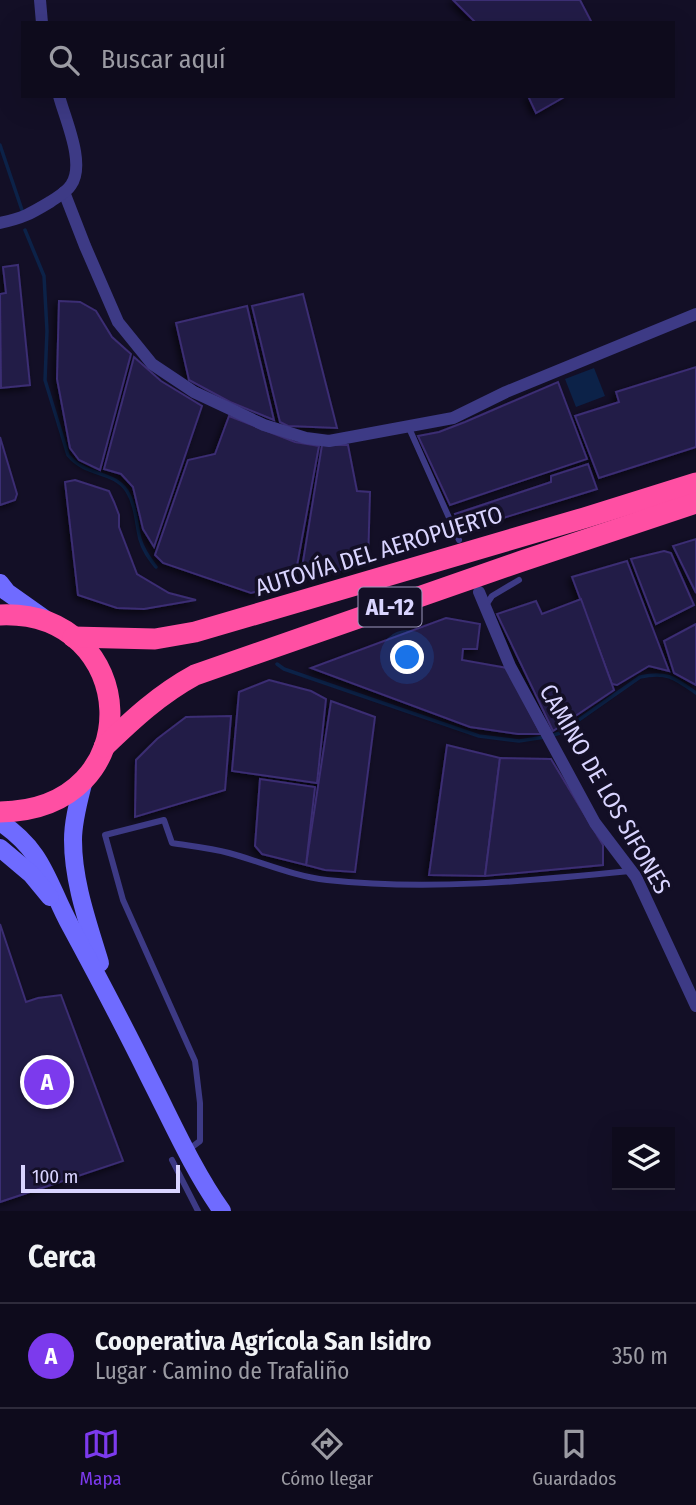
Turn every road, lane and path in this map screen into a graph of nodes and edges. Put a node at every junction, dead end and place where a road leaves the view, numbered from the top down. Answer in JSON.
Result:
{"nodes":[{"id":1,"x":40,"y":0,"type":"edge"},
{"id":2,"x":42,"y":21,"type":"edge"},
{"id":3,"x":60,"y":98,"type":"edge"},
{"id":4,"x":64,"y":192,"type":"junction"},
{"id":5,"x":0,"y":223,"type":"edge"},
{"id":6,"x":696,"y":314,"type":"edge"},
{"id":7,"x":409,"y":428,"type":"junction"},
{"id":8,"x":696,"y":483,"type":"edge"},
{"id":9,"x":696,"y":503,"type":"edge"},
{"id":10,"x":460,"y":540,"type":"dead end"},
{"id":11,"x":519,"y":580,"type":"dead end"},
{"id":12,"x":0,"y":583,"type":"edge"},
{"id":13,"x":479,"y":592,"type":"dead end"},
{"id":14,"x":485,"y":605,"type":"junction"},
{"id":15,"x":0,"y":615,"type":"edge"},
{"id":16,"x":48,"y":621,"type":"junction"},
{"id":17,"x":72,"y":637,"type":"junction"},
{"id":18,"x":104,"y":747,"type":"junction"},
{"id":19,"x":84,"y":780,"type":"junction"},
{"id":20,"x":0,"y":812,"type":"edge"},
{"id":21,"x":0,"y":822,"type":"edge"},
{"id":22,"x":0,"y":848,"type":"edge"},
{"id":23,"x":631,"y":871,"type":"junction"},
{"id":24,"x":69,"y":923,"type":"junction"},
{"id":25,"x":110,"y":997,"type":"junction"},
{"id":26,"x":696,"y":1006,"type":"edge"},
{"id":27,"x":179,"y":1156,"type":"junction"},
{"id":28,"x":198,"y":1211,"type":"edge"},
{"id":29,"x":222,"y":1211,"type":"edge"}],
"edges":[{"from":1,"to":2,"type":"street"},
{"from":3,"to":4,"type":"street"},
{"from":4,"to":5,"type":"street"},
{"from":4,"to":7,"type":"street"},
{"from":6,"to":7,"type":"street"},
{"from":7,"to":10,"type":"lane"},
{"from":8,"to":17,"type":"highway","name":"AUTOVÍA DEL AEROPUERTO","number":"AL-12"},
{"from":9,"to":18,"type":"highway","number":"AL-12"},
{"from":11,"to":14,"type":"lane"},
{"from":12,"to":16,"type":"street"},
{"from":13,"to":14,"type":"street","name":"CAMINO DE LOS SIFONES"},
{"from":14,"to":23,"type":"street","name":"CAMINO DE LOS SIFONES"},
{"from":15,"to":16,"type":"highway","number":"AL-12"},
{"from":16,"to":17,"type":"highway","number":"AL-12"},
{"from":17,"to":18,"type":"highway","number":"AL-12"},
{"from":18,"to":19,"type":"highway","number":"AL-12"},
{"from":19,"to":20,"type":"highway","number":"AL-12"},
{"from":19,"to":25,"type":"street"},
{"from":21,"to":24,"type":"street"},
{"from":22,"to":24,"type":"street"},
{"from":23,"to":26,"type":"street","name":"CAMINO DE LOS SIFONES"},
{"from":23,"to":27,"type":"lane"},
{"from":24,"to":25,"type":"street"},
{"from":25,"to":27,"type":"street"},
{"from":27,"to":28,"type":"lane"},
{"from":27,"to":29,"type":"street"}]}
